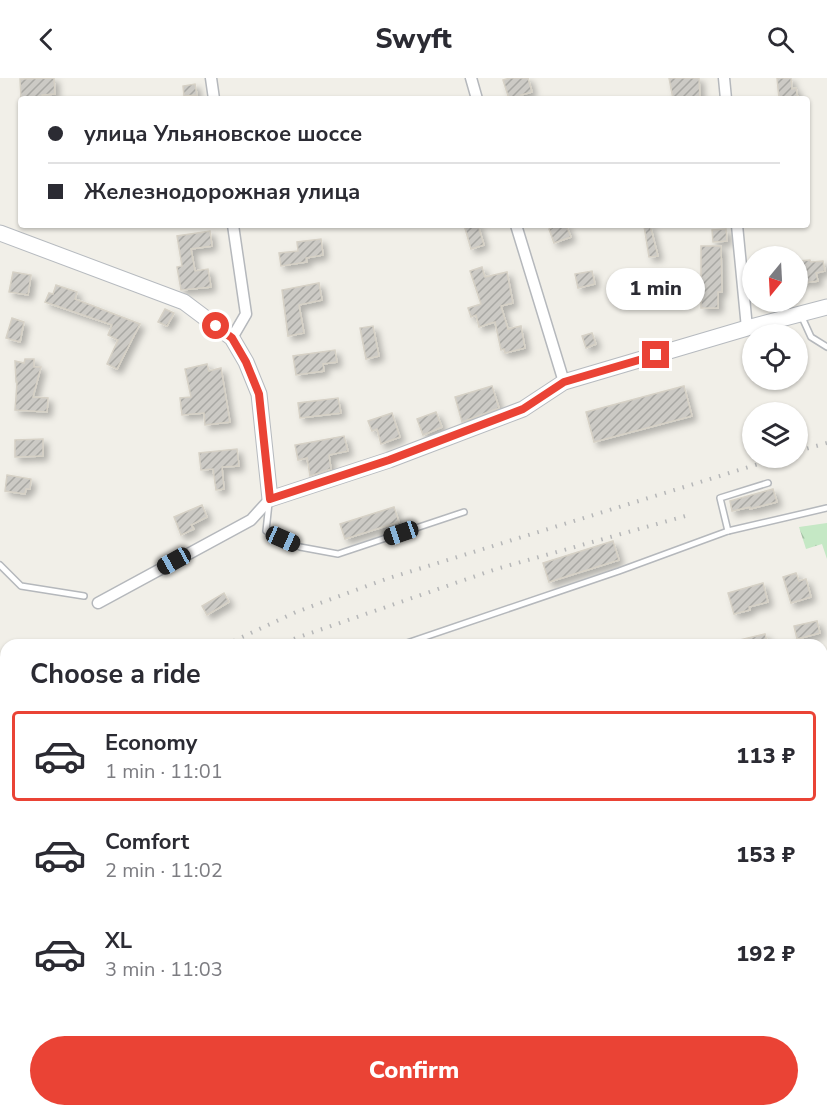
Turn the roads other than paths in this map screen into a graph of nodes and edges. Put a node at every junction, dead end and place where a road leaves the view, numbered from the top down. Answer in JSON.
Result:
{"nodes":[{"id":1,"x":211,"y":78,"type":"edge"},
{"id":2,"x":471,"y":78,"type":"edge"},
{"id":3,"x":724,"y":78,"type":"edge"},
{"id":4,"x":214,"y":96,"type":"edge"},
{"id":5,"x":476,"y":96,"type":"edge"},
{"id":6,"x":726,"y":96,"type":"edge"},
{"id":7,"x":233,"y":228,"type":"edge"},
{"id":8,"x":517,"y":228,"type":"edge"},
{"id":9,"x":737,"y":228,"type":"edge"},
{"id":10,"x":0,"y":233,"type":"edge"},
{"id":11,"x":827,"y":307,"type":"edge"},
{"id":12,"x":801,"y":314,"type":"junction"},
{"id":13,"x":747,"y":324,"type":"edge"},
{"id":14,"x":762,"y":324,"type":"edge"},
{"id":15,"x":742,"y":329,"type":"edge"},
{"id":16,"x":232,"y":338,"type":"junction"},
{"id":17,"x":827,"y":348,"type":"edge"},
{"id":18,"x":564,"y":382,"type":"junction"},
{"id":19,"x":768,"y":483,"type":"dead end"},
{"id":20,"x":270,"y":499,"type":"junction"},
{"id":21,"x":827,"y":508,"type":"edge"},
{"id":22,"x":464,"y":512,"type":"dead end"},
{"id":23,"x":728,"y":531,"type":"junction"},
{"id":24,"x":0,"y":565,"type":"edge"},
{"id":25,"x":84,"y":596,"type":"dead end"},
{"id":26,"x":98,"y":603,"type":"dead end"},
{"id":27,"x":419,"y":639,"type":"edge"}],
"edges":[{"from":1,"to":4,"type":"street"},
{"from":2,"to":5,"type":"street"},
{"from":3,"to":6,"type":"street"},
{"from":7,"to":16,"type":"street"},
{"from":8,"to":18,"type":"street"},
{"from":9,"to":13,"type":"street"},
{"from":10,"to":16,"type":"street"},
{"from":11,"to":12,"type":"street"},
{"from":12,"to":14,"type":"street"},
{"from":12,"to":17,"type":"lane"},
{"from":15,"to":18,"type":"street"},
{"from":16,"to":20,"type":"street"},
{"from":18,"to":20,"type":"street"},
{"from":19,"to":23,"type":"lane"},
{"from":20,"to":22,"type":"lane"},
{"from":20,"to":26,"type":"street"},
{"from":21,"to":23,"type":"lane"},
{"from":23,"to":27,"type":"lane"},
{"from":24,"to":25,"type":"lane"}]}
